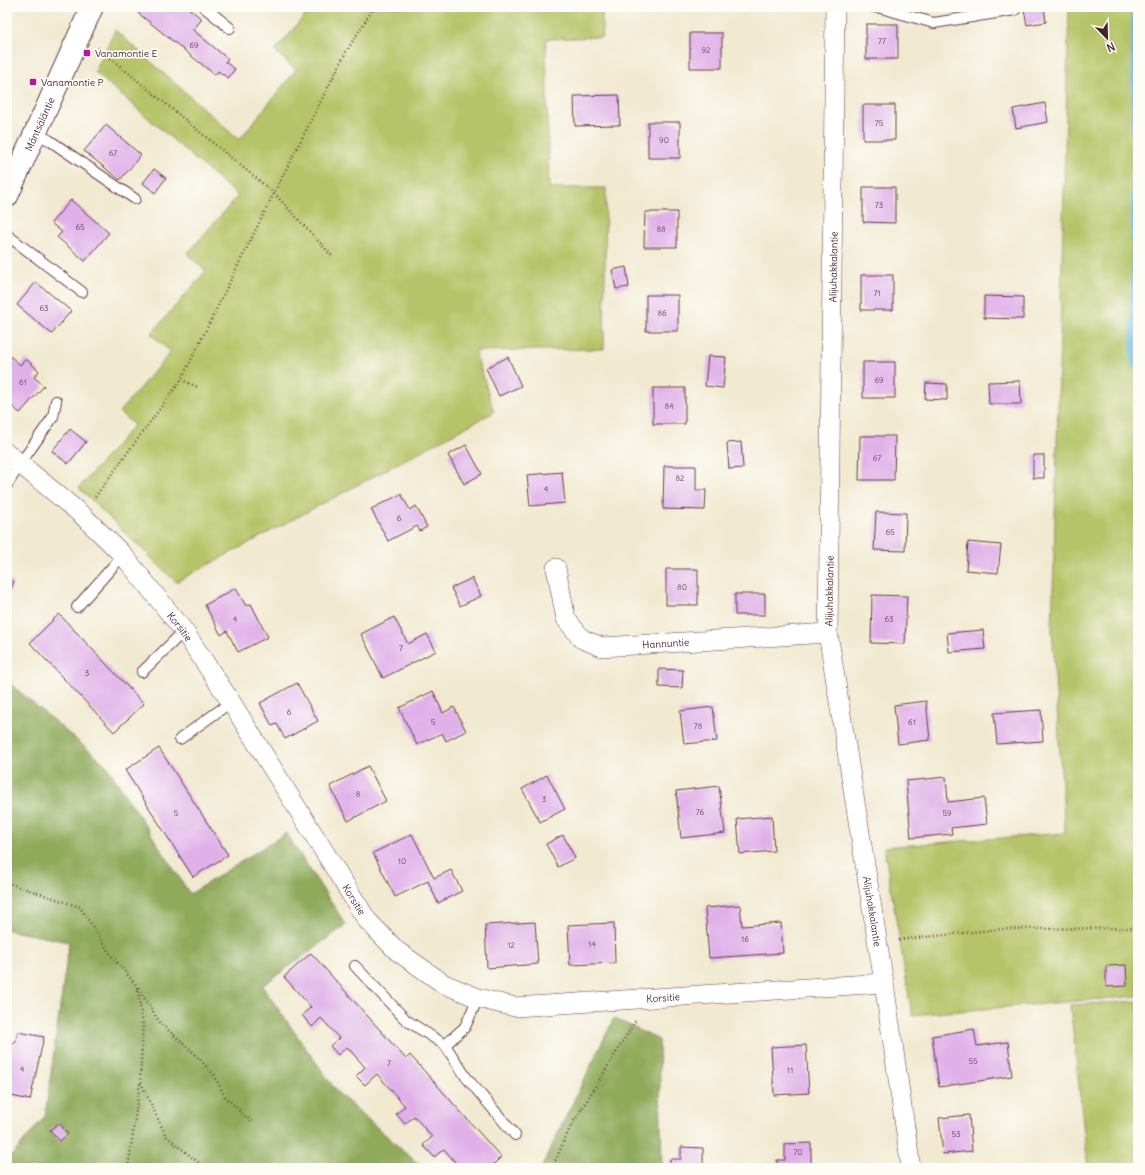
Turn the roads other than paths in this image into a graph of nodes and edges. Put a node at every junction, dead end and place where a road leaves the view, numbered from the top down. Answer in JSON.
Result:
{"nodes":[{"id":1,"x":92,"y":7,"type":"edge"},
{"id":2,"x":204,"y":7,"type":"edge"},
{"id":3,"x":835,"y":7,"type":"edge"},
{"id":4,"x":873,"y":7,"type":"edge"},
{"id":5,"x":1015,"y":10,"type":"dead end"},
{"id":6,"x":230,"y":28,"type":"dead end"},
{"id":7,"x":35,"y":133,"type":"junction"},
{"id":8,"x":10,"y":184,"type":"edge"},
{"id":9,"x":135,"y":199,"type":"dead end"},
{"id":10,"x":7,"y":235,"type":"edge"},
{"id":11,"x":82,"y":292,"type":"dead end"},
{"id":12,"x":56,"y":401,"type":"dead end"},
{"id":13,"x":13,"y":458,"type":"edge"},
{"id":14,"x":7,"y":485,"type":"edge"},
{"id":15,"x":123,"y":555,"type":"junction"},
{"id":16,"x":556,"y":568,"type":"dead end"},
{"id":17,"x":77,"y":607,"type":"dead end"},
{"id":18,"x":184,"y":631,"type":"junction"},
{"id":19,"x":828,"y":633,"type":"junction"},
{"id":20,"x":142,"y":672,"type":"dead end"},
{"id":21,"x":231,"y":702,"type":"junction"},
{"id":22,"x":180,"y":739,"type":"dead end"},
{"id":23,"x":355,"y":966,"type":"dead end"},
{"id":24,"x":884,"y":983,"type":"junction"},
{"id":25,"x":478,"y":998,"type":"junction"},
{"id":26,"x":445,"y":1045,"type":"junction"},
{"id":27,"x":515,"y":1135,"type":"dead end"},
{"id":28,"x":911,"y":1168,"type":"edge"}],
"edges":[{"from":1,"to":7,"type":"street","name":"Mäntsäläntie"},
{"from":2,"to":6,"type":"lane"},
{"from":3,"to":19,"type":"street","name":"Alijuhakkalantie"},
{"from":4,"to":5,"type":"lane"},
{"from":7,"to":8,"type":"street","name":"Mäntsäläntie"},
{"from":7,"to":9,"type":"lane"},
{"from":10,"to":11,"type":"lane"},
{"from":12,"to":13,"type":"lane"},
{"from":13,"to":14,"type":"lane"},
{"from":13,"to":15,"type":"street","name":"Korsitie"},
{"from":15,"to":17,"type":"lane"},
{"from":15,"to":18,"type":"street","name":"Korsitie"},
{"from":16,"to":19,"type":"street","name":"Hannuntie"},
{"from":18,"to":20,"type":"lane"},
{"from":18,"to":21,"type":"street","name":"Korsitie"},
{"from":19,"to":24,"type":"street","name":"Alijuhakkalantie"},
{"from":21,"to":22,"type":"lane"},
{"from":21,"to":25,"type":"street","name":"Korsitie"},
{"from":23,"to":26,"type":"lane"},
{"from":24,"to":25,"type":"street","name":"Korsitie"},
{"from":24,"to":28,"type":"street","name":"Alijuhakkalantie"},
{"from":25,"to":26,"type":"lane"},
{"from":26,"to":27,"type":"lane"}]}
